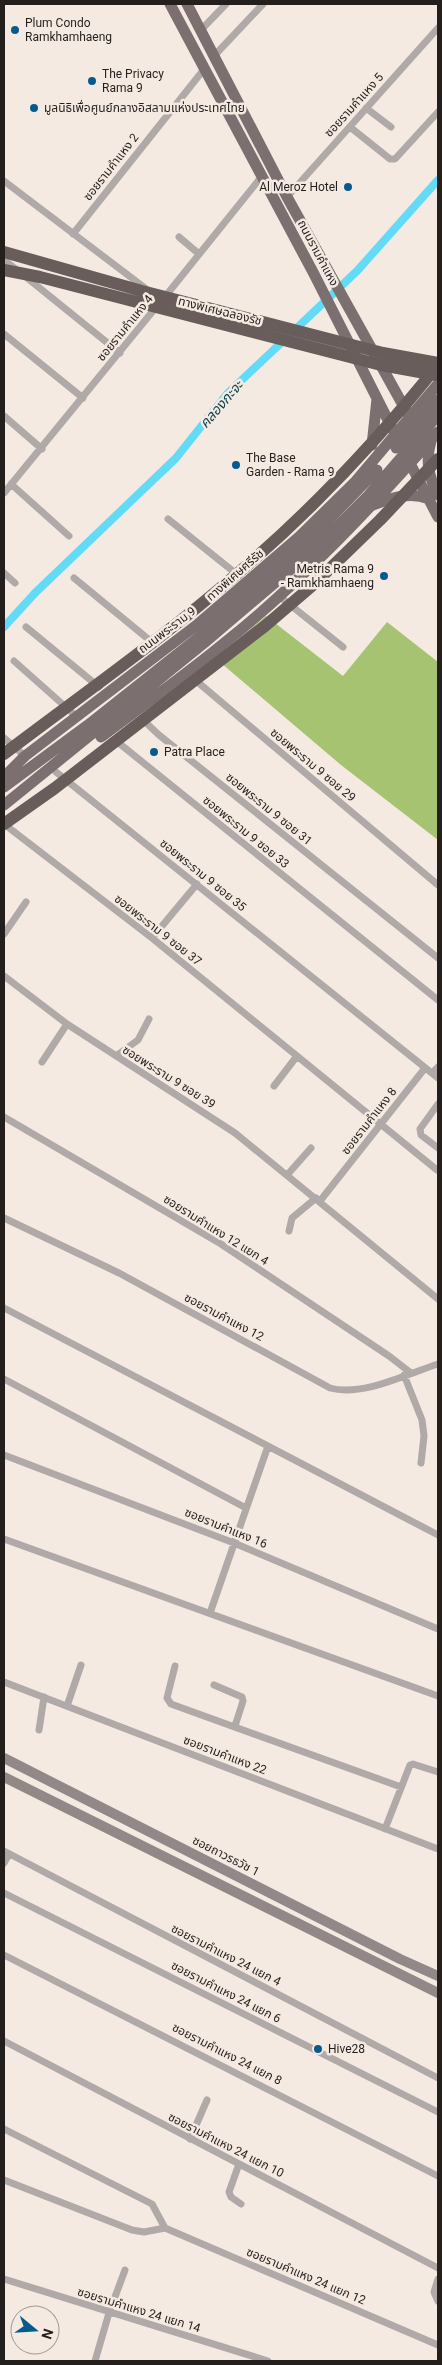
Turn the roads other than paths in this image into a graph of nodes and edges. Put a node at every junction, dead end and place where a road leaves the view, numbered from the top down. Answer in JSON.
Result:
{"nodes":[{"id":1,"x":170,"y":4,"type":"edge"},
{"id":2,"x":187,"y":4,"type":"edge"},
{"id":3,"x":226,"y":4,"type":"edge"},
{"id":4,"x":263,"y":4,"type":"edge"},
{"id":5,"x":438,"y":28,"type":"edge"},
{"id":6,"x":201,"y":30,"type":"junction"},
{"id":7,"x":214,"y":56,"type":"junction"},
{"id":8,"x":205,"y":68,"type":"junction"},
{"id":9,"x":366,"y":108,"type":"junction"},
{"id":10,"x":438,"y":112,"type":"edge"},
{"id":11,"x":350,"y":127,"type":"junction"},
{"id":12,"x":390,"y":128,"type":"dead end"},
{"id":13,"x":272,"y":169,"type":"junction"},
{"id":14,"x":262,"y":176,"type":"junction"},
{"id":15,"x":4,"y":181,"type":"edge"},
{"id":16,"x":287,"y":197,"type":"junction"},
{"id":17,"x":73,"y":234,"type":"junction"},
{"id":18,"x":179,"y":237,"type":"dead end"},
{"id":19,"x":4,"y":252,"type":"edge"},
{"id":20,"x":199,"y":254,"type":"junction"},
{"id":21,"x":4,"y":260,"type":"edge"},
{"id":22,"x":4,"y":270,"type":"edge"},
{"id":23,"x":162,"y":301,"type":"junction"},
{"id":24,"x":4,"y":334,"type":"edge"},
{"id":25,"x":120,"y":353,"type":"junction"},
{"id":26,"x":438,"y":364,"type":"edge"},
{"id":27,"x":438,"y":376,"type":"edge"},
{"id":28,"x":438,"y":384,"type":"edge"},
{"id":29,"x":392,"y":387,"type":"junction"},
{"id":30,"x":377,"y":397,"type":"junction"},
{"id":31,"x":434,"y":397,"type":"edge"},
{"id":32,"x":83,"y":398,"type":"junction"},
{"id":33,"x":438,"y":415,"type":"edge"},
{"id":34,"x":4,"y":416,"type":"edge"},
{"id":35,"x":410,"y":418,"type":"junction"},
{"id":36,"x":438,"y":426,"type":"edge"},
{"id":37,"x":438,"y":432,"type":"edge"},
{"id":38,"x":396,"y":436,"type":"junction"},
{"id":39,"x":425,"y":447,"type":"junction"},
{"id":40,"x":42,"y":449,"type":"junction"},
{"id":41,"x":438,"y":459,"type":"edge"},
{"id":42,"x":410,"y":465,"type":"junction"},
{"id":43,"x":438,"y":468,"type":"edge"},
{"id":44,"x":355,"y":482,"type":"junction"},
{"id":45,"x":12,"y":484,"type":"junction"},
{"id":46,"x":4,"y":493,"type":"edge"},
{"id":47,"x":434,"y":497,"type":"edge"},
{"id":48,"x":371,"y":506,"type":"junction"},
{"id":49,"x":438,"y":517,"type":"edge"},
{"id":50,"x":168,"y":519,"type":"dead end"},
{"id":51,"x":70,"y":536,"type":"dead end"},
{"id":52,"x":275,"y":559,"type":"junction"},
{"id":53,"x":4,"y":573,"type":"edge"},
{"id":54,"x":301,"y":576,"type":"junction"},
{"id":55,"x":74,"y":578,"type":"dead end"},
{"id":56,"x":248,"y":582,"type":"junction"},
{"id":57,"x":15,"y":583,"type":"dead end"},
{"id":58,"x":279,"y":596,"type":"junction"},
{"id":59,"x":26,"y":627,"type":"dead end"},
{"id":60,"x":343,"y":647,"type":"dead end"},
{"id":61,"x":161,"y":650,"type":"junction"},
{"id":62,"x":14,"y":661,"type":"dead end"},
{"id":63,"x":186,"y":672,"type":"junction"},
{"id":64,"x":108,"y":694,"type":"junction"},
{"id":65,"x":135,"y":712,"type":"junction"},
{"id":66,"x":77,"y":717,"type":"junction"},
{"id":67,"x":97,"y":730,"type":"junction"},
{"id":68,"x":4,"y":738,"type":"edge"},
{"id":69,"x":4,"y":754,"type":"edge"},
{"id":70,"x":25,"y":756,"type":"junction"},
{"id":71,"x":56,"y":772,"type":"junction"},
{"id":72,"x":4,"y":777,"type":"edge"},
{"id":73,"x":4,"y":787,"type":"edge"},
{"id":74,"x":4,"y":807,"type":"edge"},
{"id":75,"x":4,"y":824,"type":"edge"},
{"id":76,"x":197,"y":884,"type":"junction"},
{"id":77,"x":438,"y":885,"type":"edge"},
{"id":78,"x":26,"y":902,"type":"dead end"},
{"id":79,"x":4,"y":934,"type":"edge"},
{"id":80,"x":152,"y":938,"type":"junction"},
{"id":81,"x":438,"y":958,"type":"edge"},
{"id":82,"x":4,"y":976,"type":"edge"},
{"id":83,"x":438,"y":1000,"type":"edge"},
{"id":84,"x":148,"y":1019,"type":"dead end"},
{"id":85,"x":67,"y":1024,"type":"junction"},
{"id":86,"x":116,"y":1056,"type":"junction"},
{"id":87,"x":297,"y":1056,"type":"junction"},
{"id":88,"x":42,"y":1062,"type":"dead end"},
{"id":89,"x":438,"y":1067,"type":"edge"},
{"id":90,"x":425,"y":1068,"type":"junction"},
{"id":91,"x":435,"y":1076,"type":"edge"},
{"id":92,"x":274,"y":1086,"type":"dead end"},
{"id":93,"x":438,"y":1104,"type":"edge"},
{"id":94,"x":4,"y":1117,"type":"edge"},
{"id":95,"x":381,"y":1124,"type":"junction"},
{"id":96,"x":311,"y":1148,"type":"dead end"},
{"id":97,"x":438,"y":1148,"type":"edge"},
{"id":98,"x":437,"y":1170,"type":"dead end"},
{"id":99,"x":288,"y":1174,"type":"junction"},
{"id":100,"x":318,"y":1199,"type":"junction"},
{"id":101,"x":4,"y":1218,"type":"edge"},
{"id":102,"x":289,"y":1231,"type":"dead end"},
{"id":103,"x":438,"y":1299,"type":"edge"},
{"id":104,"x":4,"y":1308,"type":"edge"},
{"id":105,"x":438,"y":1364,"type":"edge"},
{"id":106,"x":407,"y":1374,"type":"junction"},
{"id":107,"x":4,"y":1380,"type":"edge"},
{"id":108,"x":268,"y":1446,"type":"junction"},
{"id":109,"x":4,"y":1455,"type":"edge"},
{"id":110,"x":421,"y":1463,"type":"dead end"},
{"id":111,"x":246,"y":1508,"type":"junction"},
{"id":112,"x":438,"y":1535,"type":"edge"},
{"id":113,"x":4,"y":1539,"type":"edge"},
{"id":114,"x":234,"y":1543,"type":"junction"},
{"id":115,"x":210,"y":1613,"type":"junction"},
{"id":116,"x":438,"y":1628,"type":"edge"},
{"id":117,"x":81,"y":1665,"type":"dead end"},
{"id":118,"x":175,"y":1666,"type":"dead end"},
{"id":119,"x":4,"y":1682,"type":"edge"},
{"id":120,"x":214,"y":1685,"type":"dead end"},
{"id":121,"x":438,"y":1696,"type":"edge"},
{"id":122,"x":44,"y":1697,"type":"junction"},
{"id":123,"x":67,"y":1706,"type":"junction"},
{"id":124,"x":235,"y":1726,"type":"junction"},
{"id":125,"x":39,"y":1730,"type":"dead end"},
{"id":126,"x":4,"y":1758,"type":"edge"},
{"id":127,"x":438,"y":1772,"type":"edge"},
{"id":128,"x":4,"y":1777,"type":"edge"},
{"id":129,"x":400,"y":1787,"type":"junction"},
{"id":130,"x":78,"y":1796,"type":"junction"},
{"id":131,"x":71,"y":1810,"type":"junction"},
{"id":132,"x":385,"y":1829,"type":"junction"},
{"id":133,"x":438,"y":1849,"type":"edge"},
{"id":134,"x":6,"y":1852,"type":"edge"},
{"id":135,"x":4,"y":1863,"type":"edge"},
{"id":136,"x":4,"y":1893,"type":"edge"},
{"id":137,"x":4,"y":1955,"type":"edge"},
{"id":138,"x":400,"y":1959,"type":"junction"},
{"id":139,"x":393,"y":1972,"type":"junction"},
{"id":140,"x":438,"y":1976,"type":"edge"},
{"id":141,"x":438,"y":1993,"type":"edge"},
{"id":142,"x":4,"y":2041,"type":"edge"},
{"id":143,"x":438,"y":2078,"type":"edge"},
{"id":144,"x":207,"y":2100,"type":"dead end"},
{"id":145,"x":438,"y":2112,"type":"edge"},
{"id":146,"x":4,"y":2129,"type":"edge"},
{"id":147,"x":190,"y":2139,"type":"junction"},
{"id":148,"x":239,"y":2164,"type":"junction"},
{"id":149,"x":438,"y":2176,"type":"edge"},
{"id":150,"x":4,"y":2180,"type":"edge"},
{"id":151,"x":241,"y":2204,"type":"dead end"},
{"id":152,"x":165,"y":2228,"type":"junction"},
{"id":153,"x":438,"y":2268,"type":"edge"},
{"id":154,"x":125,"y":2270,"type":"dead end"},
{"id":155,"x":438,"y":2278,"type":"edge"},
{"id":156,"x":4,"y":2279,"type":"edge"},
{"id":157,"x":438,"y":2302,"type":"edge"},
{"id":158,"x":109,"y":2312,"type":"junction"},
{"id":159,"x":438,"y":2345,"type":"edge"},
{"id":160,"x":95,"y":2361,"type":"edge"},
{"id":161,"x":268,"y":2361,"type":"edge"}],
"edges":[{"from":1,"to":8,"type":"main road","name":"ถนนรามคำแหง"},
{"from":2,"to":6,"type":"main road","name":"ถนนรามคำแหง"},
{"from":3,"to":6,"type":"street"},
{"from":4,"to":7,"type":"street"},
{"from":5,"to":9,"type":"street","name":"ซอยรามคำแหง 5"},
{"from":6,"to":7,"type":"main road","name":"ถนนรามคำแหง"},
{"from":7,"to":13,"type":"main road","name":"ถนนรามคำแหง"},
{"from":8,"to":14,"type":"main road","name":"ถนนรามคำแหง"},
{"from":8,"to":17,"type":"street","name":"ซอยรามคำแหง 2"},
{"from":9,"to":11,"type":"street","name":"ซอยรามคำแหง 5"},
{"from":9,"to":12,"type":"street"},
{"from":10,"to":11,"type":"street"},
{"from":11,"to":16,"type":"street","name":"ซอยรามคำแหง 5"},
{"from":13,"to":14,"type":"main road"},
{"from":13,"to":16,"type":"main road","name":"ถนนรามคำแหง"},
{"from":14,"to":20,"type":"street","name":"ซอยรามคำแหง 4"},
{"from":14,"to":30,"type":"main road","name":"ถนนรามคำแหง"},
{"from":15,"to":17,"type":"street"},
{"from":16,"to":29,"type":"main road","name":"ถนนรามคำแหง"},
{"from":17,"to":23,"type":"street"},
{"from":18,"to":20,"type":"street"},
{"from":19,"to":26,"type":"highway","name":"ทางพิเศษฉลองรัช"},
{"from":20,"to":23,"type":"street","name":"ซอยรามคำแหง 4"},
{"from":21,"to":25,"type":"street"},
{"from":22,"to":27,"type":"highway","name":"ทางพิเศษฉลองรัช"},
{"from":23,"to":25,"type":"street","name":"ซอยรามคำแหง 4"},
{"from":24,"to":32,"type":"street"},
{"from":25,"to":32,"type":"street","name":"ซอยรามคำแหง 4"},
{"from":26,"to":69,"type":"highway","name":"ทางพิเศษศรีรัช"},
{"from":28,"to":31,"type":"main road","name":"ถนนพระราม 9"},
{"from":29,"to":31,"type":"main road"},
{"from":29,"to":35,"type":"main road","name":"ถนนรามคำแหง"},
{"from":30,"to":38,"type":"main road","name":"ถนนรามคำแหง"},
{"from":30,"to":44,"type":"main road"},
{"from":31,"to":35,"type":"main road","name":"ถนนพระราม 9"},
{"from":31,"to":67,"type":"main road","name":"ถนนพระราม 9"},
{"from":32,"to":40,"type":"street","name":"ซอยรามคำแหง 4"},
{"from":33,"to":67,"type":"main road","name":"ถนนพระราม 9"},
{"from":34,"to":40,"type":"street"},
{"from":35,"to":38,"type":"main road","name":"ถนนพระราม 9"},
{"from":35,"to":39,"type":"main road","name":"ถนนรามคำแหง"},
{"from":36,"to":47,"type":"main road"},
{"from":37,"to":39,"type":"main road","name":"ถนนพระราม 9"},
{"from":38,"to":42,"type":"main road","name":"ถนนรามคำแหง"},
{"from":38,"to":44,"type":"main road","name":"ถนนพระราม 9"},
{"from":39,"to":42,"type":"main road","name":"ถนนพระราม 9"},
{"from":39,"to":43,"type":"main road","name":"ถนนรามคำแหง"},
{"from":40,"to":45,"type":"street","name":"ซอยรามคำแหง 4"},
{"from":41,"to":75,"type":"highway"},
{"from":42,"to":47,"type":"main road","name":"ถนนรามคำแหง"},
{"from":42,"to":48,"type":"main road","name":"ถนนพระราม 9"},
{"from":44,"to":52,"type":"main road","name":"ถนนพระราม 9"},
{"from":45,"to":46,"type":"street","name":"ซอยรามคำแหง 4"},
{"from":45,"to":51,"type":"street"},
{"from":47,"to":48,"type":"main road"},
{"from":47,"to":49,"type":"main road","name":"ถนนรามคำแหง"},
{"from":48,"to":54,"type":"main road","name":"ถนนพระราม 9"},
{"from":50,"to":56,"type":"street"},
{"from":52,"to":54,"type":"main road"},
{"from":52,"to":56,"type":"main road","name":"ถนนพระราม 9"},
{"from":53,"to":57,"type":"street"},
{"from":54,"to":58,"type":"main road","name":"ถนนพระราม 9"},
{"from":55,"to":61,"type":"street"},
{"from":56,"to":61,"type":"main road","name":"ถนนพระราม 9"},
{"from":58,"to":60,"type":"street"},
{"from":58,"to":63,"type":"main road","name":"ถนนพระราม 9"},
{"from":59,"to":64,"type":"street"},
{"from":61,"to":64,"type":"main road","name":"ถนนพระราม 9"},
{"from":62,"to":66,"type":"street"},
{"from":63,"to":65,"type":"main road","name":"ถนนพระราม 9"},
{"from":63,"to":77,"type":"street","name":"ซอยพระราม 9 ซอย 29"},
{"from":64,"to":66,"type":"main road","name":"ถนนพระราม 9"},
{"from":65,"to":67,"type":"main road","name":"ถนนพระราม 9"},
{"from":65,"to":81,"type":"street","name":"ซอยพระราม 9 ซอย 31"},
{"from":66,"to":70,"type":"main road","name":"ถนนพระราม 9"},
{"from":67,"to":71,"type":"main road","name":"ถนนพระราม 9"},
{"from":67,"to":73,"type":"main road","name":"ถนนพระราม 9"},
{"from":67,"to":74,"type":"main road","name":"ถนนพระราม 9"},
{"from":67,"to":83,"type":"street","name":"ซอยพระราม 9 ซอย 33"},
{"from":68,"to":70,"type":"street"},
{"from":70,"to":72,"type":"main road","name":"ถนนพระราม 9"},
{"from":71,"to":74,"type":"main road","name":"ถนนพระราม 9"},
{"from":71,"to":76,"type":"street","name":"ซอยพระราม 9 ซอย 35"},
{"from":75,"to":80,"type":"street","name":"ซอยพระราม 9 ซอย 37"},
{"from":76,"to":80,"type":"street"},
{"from":76,"to":90,"type":"street","name":"ซอยพระราม 9 ซอย 35"},
{"from":78,"to":79,"type":"street"},
{"from":80,"to":87,"type":"street","name":"ซอยพระราม 9 ซอย 37"},
{"from":82,"to":85,"type":"street","name":"ซอยพระราม 9 ซอย 39"},
{"from":84,"to":86,"type":"street"},
{"from":85,"to":86,"type":"street","name":"ซอยพระราม 9 ซอย 39"},
{"from":85,"to":88,"type":"street"},
{"from":86,"to":99,"type":"street","name":"ซอยพระราม 9 ซอย 39"},
{"from":87,"to":92,"type":"street"},
{"from":87,"to":95,"type":"street","name":"ซอยพระราม 9 ซอย 37"},
{"from":89,"to":91,"type":"street"},
{"from":90,"to":91,"type":"street"},
{"from":90,"to":95,"type":"street","name":"ซอยรามคำแหง 8"},
{"from":93,"to":97,"type":"street"},
{"from":94,"to":106,"type":"street","name":"ซอยรามคำแหง 12 แยก 4"},
{"from":95,"to":98,"type":"street","name":"ซอยพระราม 9 ซอย 37"},
{"from":95,"to":100,"type":"street","name":"ซอยรามคำแหง 8"},
{"from":96,"to":99,"type":"street"},
{"from":99,"to":100,"type":"street","name":"ซอยพระราม 9 ซอย 39"},
{"from":100,"to":102,"type":"street","name":"ซอยรามคำแหง 8"},
{"from":100,"to":103,"type":"street","name":"ซอยพระราม 9 ซอย 39"},
{"from":101,"to":106,"type":"street","name":"ซอยรามคำแหง 12"},
{"from":104,"to":108,"type":"street"},
{"from":105,"to":106,"type":"street","name":"ซอยรามคำแหง 12"},
{"from":106,"to":110,"type":"street"},
{"from":107,"to":111,"type":"street"},
{"from":108,"to":111,"type":"street"},
{"from":108,"to":112,"type":"street"},
{"from":109,"to":114,"type":"street","name":"ซอยรามคำแหง 16"},
{"from":111,"to":114,"type":"street"},
{"from":113,"to":115,"type":"street"},
{"from":114,"to":115,"type":"street"},
{"from":114,"to":116,"type":"street","name":"ซอยรามคำแหง 16"},
{"from":115,"to":121,"type":"street"},
{"from":117,"to":123,"type":"street"},
{"from":118,"to":124,"type":"street"},
{"from":119,"to":122,"type":"street","name":"ซอยรามคำแหง 22"},
{"from":120,"to":124,"type":"street"},
{"from":122,"to":123,"type":"street","name":"ซอยรามคำแหง 22"},
{"from":122,"to":125,"type":"street"},
{"from":123,"to":132,"type":"street","name":"ซอยรามคำแหง 22"},
{"from":124,"to":129,"type":"street"},
{"from":126,"to":130,"type":"main road","name":"ซอยถาวรธวัช 1"},
{"from":127,"to":129,"type":"street"},
{"from":128,"to":131,"type":"main road"},
{"from":129,"to":132,"type":"street"},
{"from":130,"to":131,"type":"main road"},
{"from":130,"to":138,"type":"main road","name":"ซอยถาวรธวัช 1"},
{"from":131,"to":139,"type":"main road"},
{"from":132,"to":133,"type":"street","name":"ซอยรามคำแหง 22"},
{"from":134,"to":135,"type":"street"},
{"from":134,"to":143,"type":"street","name":"ซอยรามคำแหง 24 แยก 4"},
{"from":136,"to":145,"type":"street","name":"ซอยรามคำแหง 24 แยก 6"},
{"from":137,"to":149,"type":"street","name":"ซอยรามคำแหง 24 แยก 8"},
{"from":138,"to":139,"type":"main road"},
{"from":138,"to":140,"type":"main road","name":"ซอยถาวรธวัช 1"},
{"from":139,"to":141,"type":"main road"},
{"from":142,"to":147,"type":"street","name":"ซอยรามคำแหง 24 แยก 10"},
{"from":144,"to":147,"type":"street"},
{"from":146,"to":152,"type":"street"},
{"from":147,"to":148,"type":"street","name":"ซอยรามคำแหง 24 แยก 10"},
{"from":148,"to":151,"type":"street"},
{"from":148,"to":153,"type":"street","name":"ซอยรามคำแหง 24 แยก 10"},
{"from":150,"to":152,"type":"street"},
{"from":152,"to":159,"type":"street","name":"ซอยรามคำแหง 24 แยก 12"},
{"from":154,"to":158,"type":"street"},
{"from":155,"to":157,"type":"street"},
{"from":156,"to":158,"type":"street","name":"ซอยรามคำแหง 24 แยก 14"},
{"from":158,"to":160,"type":"street"},
{"from":158,"to":161,"type":"street","name":"ซอยรามคำแหง 24 แยก 14"}]}
